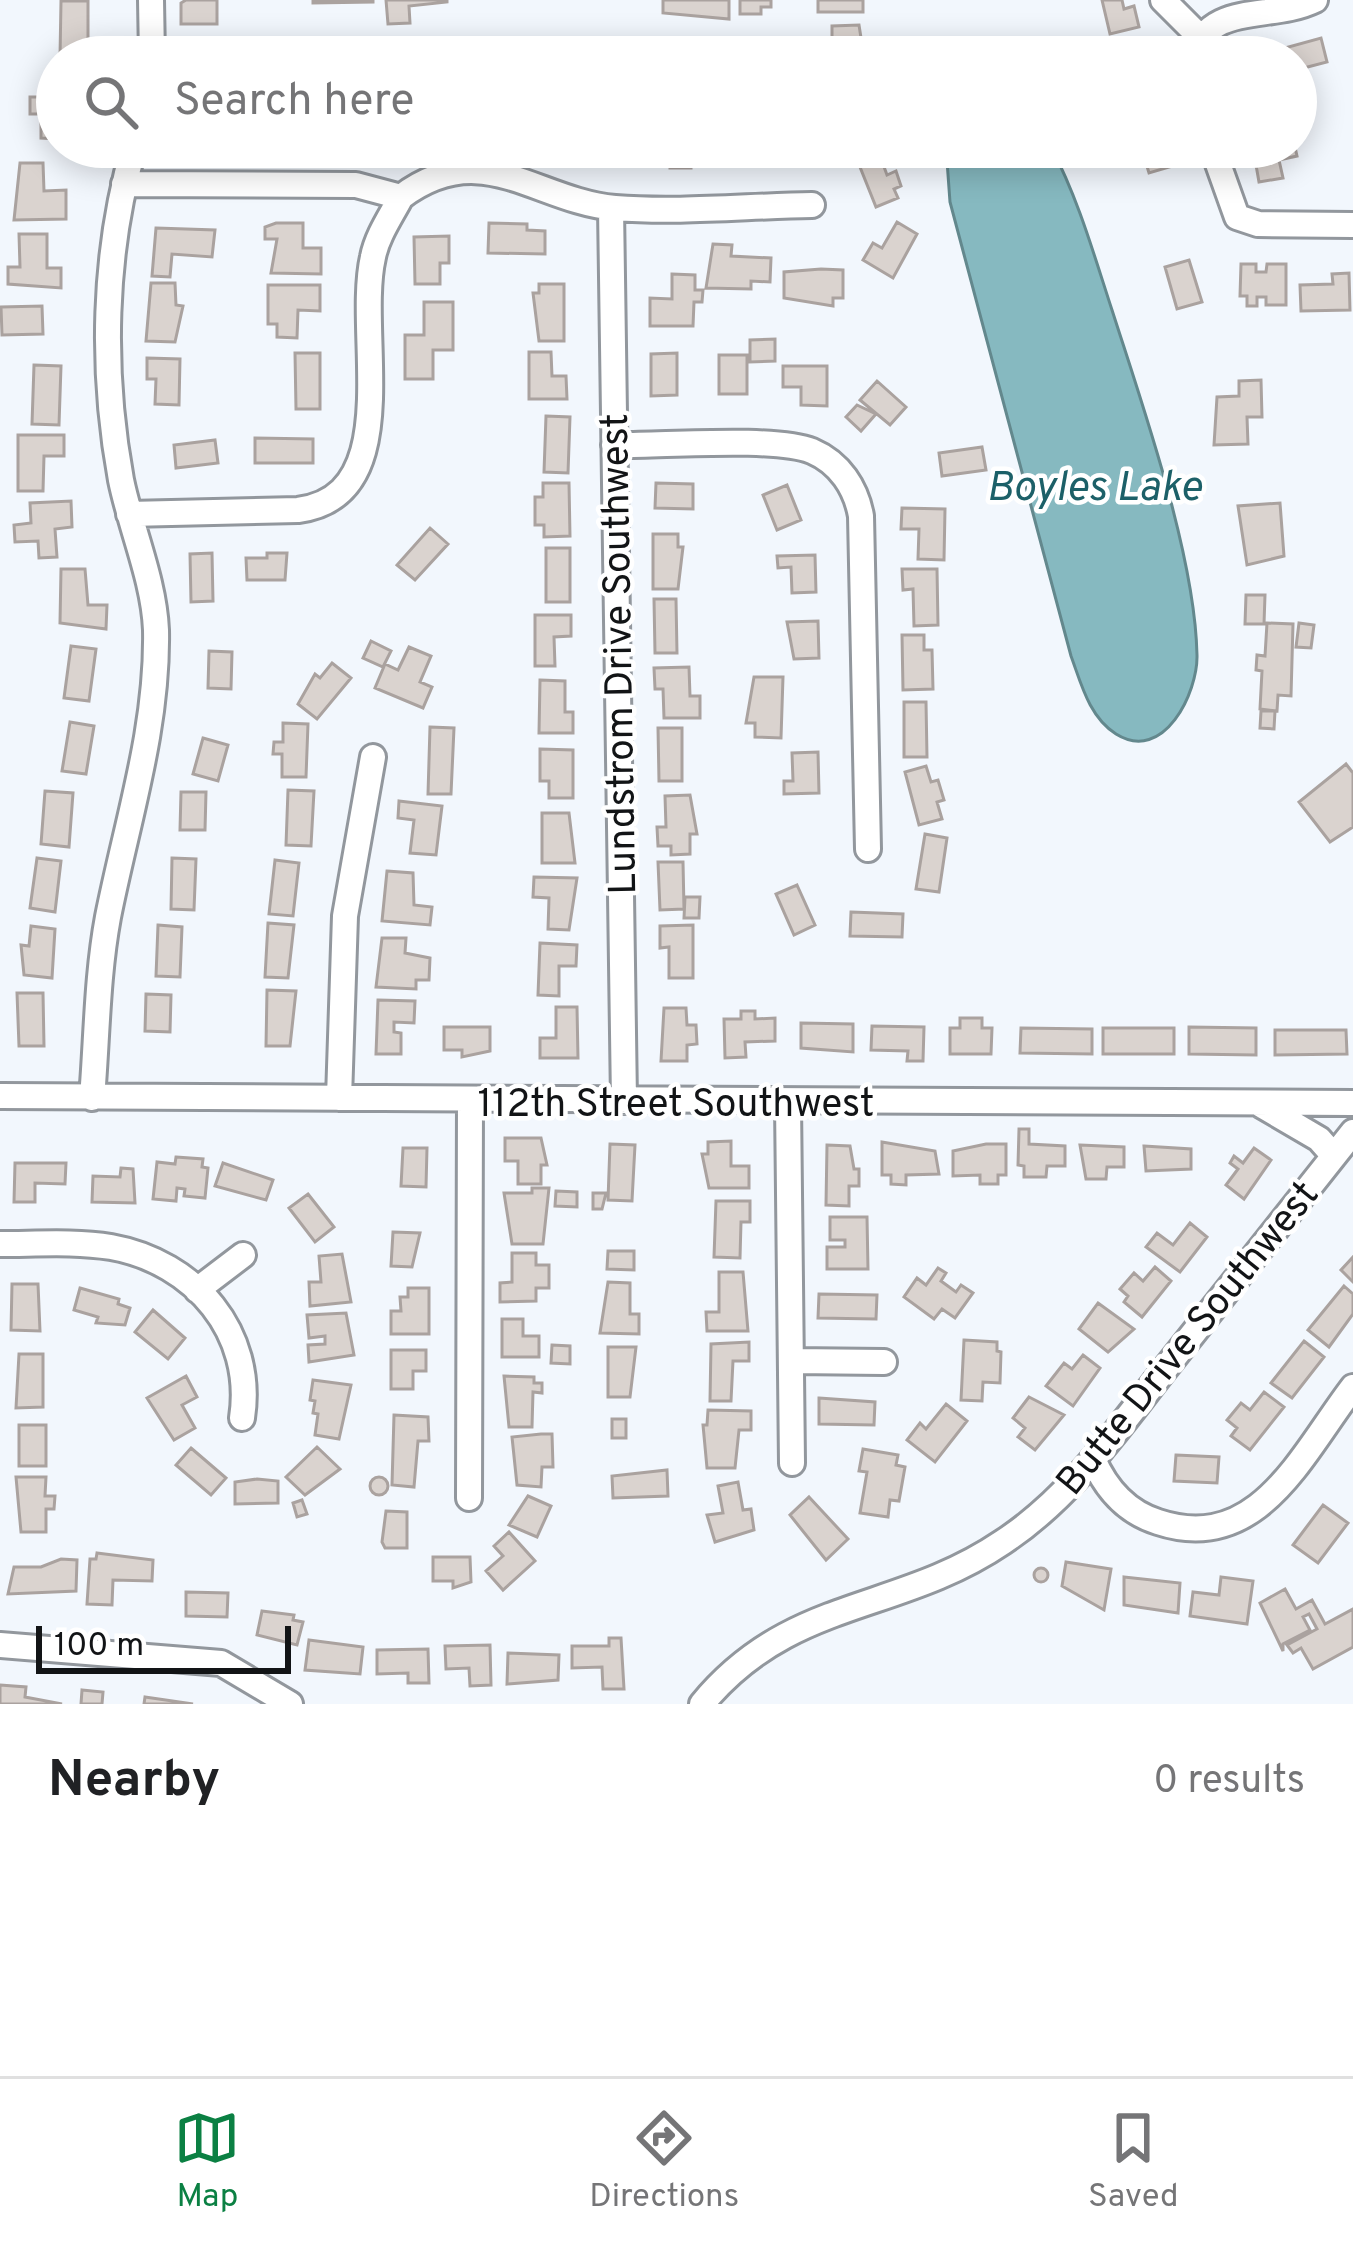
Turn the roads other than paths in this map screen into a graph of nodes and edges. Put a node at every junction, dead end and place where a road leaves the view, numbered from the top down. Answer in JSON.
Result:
{"nodes":[{"id":1,"x":151,"y":0,"type":"edge"},
{"id":2,"x":1163,"y":0,"type":"edge"},
{"id":3,"x":1315,"y":0,"type":"edge"},
{"id":4,"x":152,"y":36,"type":"edge"},
{"id":5,"x":1188,"y":36,"type":"edge"},
{"id":6,"x":1208,"y":36,"type":"edge"},
{"id":7,"x":128,"y":168,"type":"edge"},
{"id":8,"x":1219,"y":168,"type":"edge"},
{"id":9,"x":124,"y":184,"type":"junction"},
{"id":10,"x":401,"y":197,"type":"junction"},
{"id":11,"x":812,"y":205,"type":"dead end"},
{"id":12,"x":611,"y":208,"type":"junction"},
{"id":13,"x":1353,"y":225,"type":"edge"},
{"id":14,"x":614,"y":445,"type":"junction"},
{"id":15,"x":130,"y":514,"type":"junction"},
{"id":16,"x":373,"y":757,"type":"dead end"},
{"id":17,"x":868,"y":850,"type":"dead end"},
{"id":18,"x":0,"y":1096,"type":"edge"},
{"id":19,"x":92,"y":1098,"type":"junction"},
{"id":20,"x":339,"y":1098,"type":"junction"},
{"id":21,"x":470,"y":1101,"type":"junction"},
{"id":22,"x":624,"y":1101,"type":"junction"},
{"id":23,"x":788,"y":1103,"type":"junction"},
{"id":24,"x":1258,"y":1103,"type":"junction"},
{"id":25,"x":1353,"y":1103,"type":"edge"},
{"id":26,"x":1353,"y":1132,"type":"edge"},
{"id":27,"x":1334,"y":1156,"type":"junction"},
{"id":28,"x":0,"y":1244,"type":"edge"},
{"id":29,"x":244,"y":1255,"type":"dead end"},
{"id":30,"x":197,"y":1290,"type":"junction"},
{"id":31,"x":793,"y":1361,"type":"junction"},
{"id":32,"x":884,"y":1362,"type":"dead end"},
{"id":33,"x":1353,"y":1387,"type":"edge"},
{"id":34,"x":242,"y":1418,"type":"dead end"},
{"id":35,"x":1093,"y":1460,"type":"junction"},
{"id":36,"x":792,"y":1462,"type":"dead end"},
{"id":37,"x":469,"y":1498,"type":"dead end"},
{"id":38,"x":0,"y":1645,"type":"edge"},
{"id":39,"x":290,"y":1704,"type":"edge"},
{"id":40,"x":702,"y":1704,"type":"edge"}],
"edges":[{"from":1,"to":4,"type":"street"},
{"from":2,"to":5,"type":"street"},
{"from":3,"to":6,"type":"street"},
{"from":7,"to":9,"type":"street"},
{"from":8,"to":13,"type":"street"},
{"from":9,"to":10,"type":"street"},
{"from":9,"to":15,"type":"street"},
{"from":10,"to":12,"type":"street"},
{"from":10,"to":15,"type":"street"},
{"from":11,"to":12,"type":"street"},
{"from":12,"to":14,"type":"street","name":"Lundstrom Drive Southwest"},
{"from":14,"to":17,"type":"street"},
{"from":14,"to":22,"type":"street","name":"Lundstrom Drive Southwest"},
{"from":15,"to":19,"type":"street"},
{"from":16,"to":20,"type":"street"},
{"from":18,"to":19,"type":"street","name":"112th Street Southwest"},
{"from":19,"to":20,"type":"street","name":"112th Street Southwest"},
{"from":20,"to":21,"type":"street","name":"112th Street Southwest"},
{"from":21,"to":22,"type":"street","name":"112th Street Southwest"},
{"from":21,"to":37,"type":"street"},
{"from":22,"to":23,"type":"street","name":"112th Street Southwest"},
{"from":23,"to":24,"type":"street","name":"112th Street Southwest"},
{"from":23,"to":31,"type":"street"},
{"from":24,"to":25,"type":"street","name":"112th Street Southwest"},
{"from":24,"to":27,"type":"street"},
{"from":26,"to":27,"type":"street","name":"Butte Drive Southwest"},
{"from":27,"to":35,"type":"street","name":"Butte Drive Southwest"},
{"from":28,"to":30,"type":"street"},
{"from":29,"to":30,"type":"street"},
{"from":30,"to":34,"type":"street"},
{"from":31,"to":32,"type":"street"},
{"from":31,"to":36,"type":"street"},
{"from":33,"to":35,"type":"street"},
{"from":35,"to":40,"type":"street","name":"Butte Drive Southwest"},
{"from":38,"to":39,"type":"street"}]}
